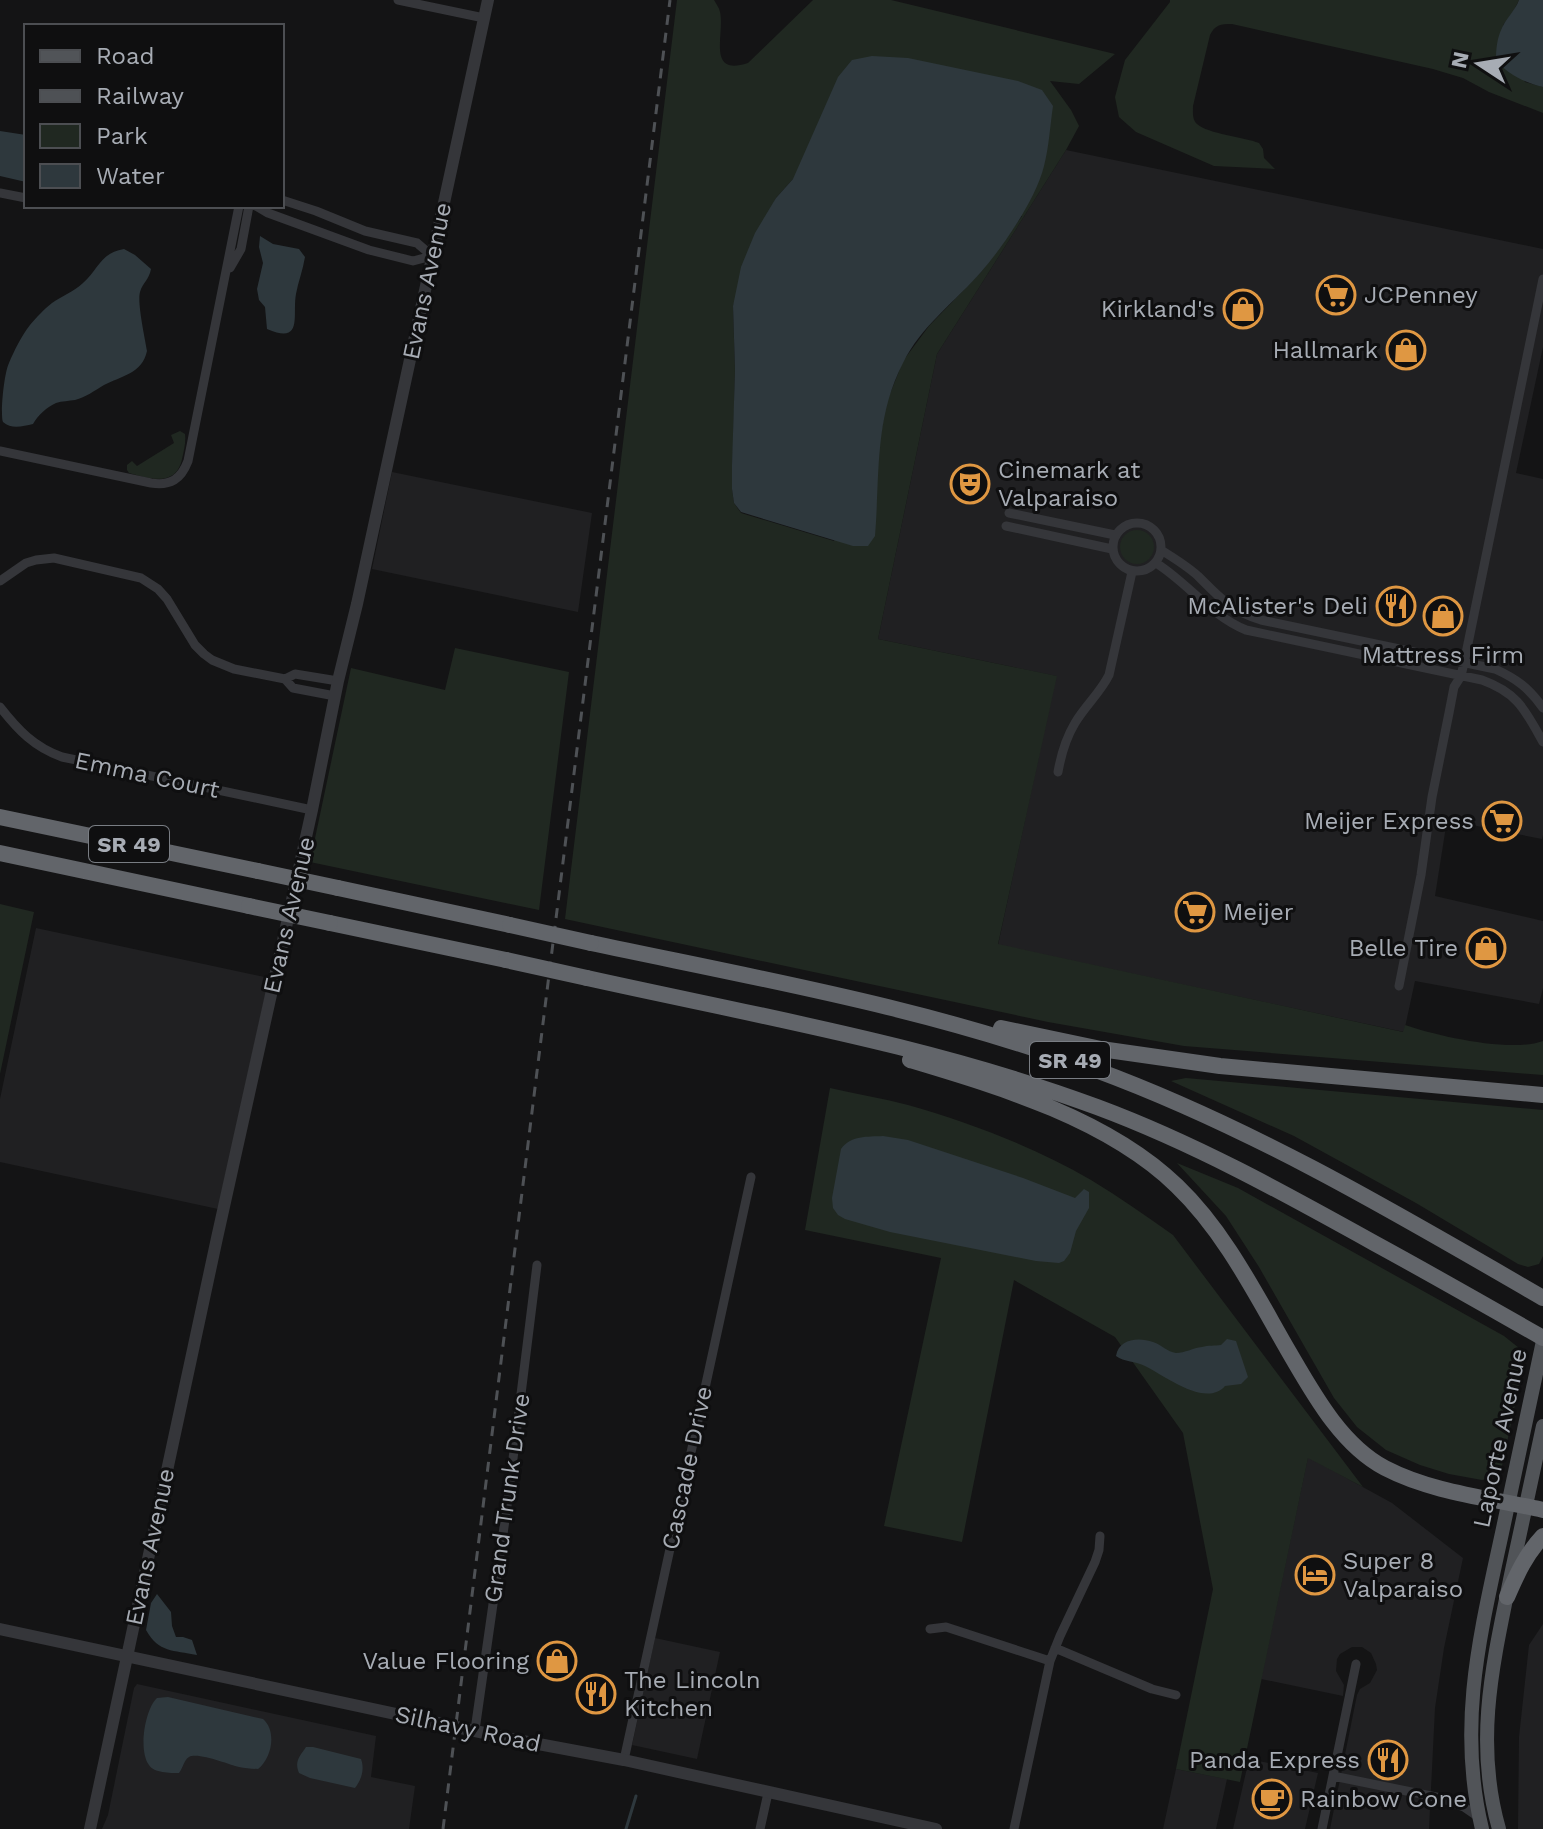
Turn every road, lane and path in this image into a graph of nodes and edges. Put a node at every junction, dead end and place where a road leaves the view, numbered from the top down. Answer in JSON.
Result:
{"nodes":[{"id":1,"x":398,"y":0,"type":"edge"},
{"id":2,"x":488,"y":0,"type":"edge"},
{"id":3,"x":484,"y":18,"type":"junction"},
{"id":4,"x":0,"y":193,"type":"edge"},
{"id":5,"x":24,"y":198,"type":"edge"},
{"id":6,"x":284,"y":201,"type":"edge"},
{"id":7,"x":239,"y":208,"type":"edge"},
{"id":8,"x":249,"y":208,"type":"edge"},
{"id":9,"x":259,"y":208,"type":"edge"},
{"id":10,"x":432,"y":256,"type":"junction"},
{"id":11,"x":226,"y":275,"type":"junction"},
{"id":12,"x":1543,"y":279,"type":"edge"},
{"id":13,"x":0,"y":451,"type":"edge"},
{"id":14,"x":1009,"y":513,"type":"dead end"},
{"id":15,"x":1006,"y":526,"type":"dead end"},
{"id":16,"x":1115,"y":535,"type":"junction"},
{"id":17,"x":1112,"y":549,"type":"junction"},
{"id":18,"x":1161,"y":550,"type":"junction"},
{"id":19,"x":1156,"y":563,"type":"junction"},
{"id":20,"x":1132,"y":572,"type":"junction"},
{"id":21,"x":0,"y":581,"type":"edge"},
{"id":22,"x":1464,"y":663,"type":"junction"},
{"id":23,"x":1461,"y":676,"type":"junction"},
{"id":24,"x":285,"y":679,"type":"junction"},
{"id":25,"x":338,"y":681,"type":"junction"},
{"id":26,"x":335,"y":696,"type":"junction"},
{"id":27,"x":0,"y":707,"type":"edge"},
{"id":28,"x":1543,"y":708,"type":"edge"},
{"id":29,"x":1530,"y":718,"type":"junction"},
{"id":30,"x":1543,"y":724,"type":"edge"},
{"id":31,"x":1543,"y":742,"type":"edge"},
{"id":32,"x":1058,"y":772,"type":"dead end"},
{"id":33,"x":312,"y":810,"type":"junction"},
{"id":34,"x":0,"y":817,"type":"edge"},
{"id":35,"x":0,"y":853,"type":"edge"},
{"id":36,"x":1399,"y":986,"type":"dead end"},
{"id":37,"x":944,"y":1020,"type":"junction"},
{"id":38,"x":814,"y":1028,"type":"junction"},
{"id":39,"x":1543,"y":1095,"type":"edge"},
{"id":40,"x":751,"y":1177,"type":"dead end"},
{"id":41,"x":537,"y":1265,"type":"dead end"},
{"id":42,"x":1543,"y":1298,"type":"edge"},
{"id":43,"x":1543,"y":1340,"type":"edge"},
{"id":44,"x":1543,"y":1426,"type":"edge"},
{"id":45,"x":1509,"y":1502,"type":"junction"},
{"id":46,"x":1526,"y":1506,"type":"junction"},
{"id":47,"x":1543,"y":1510,"type":"edge"},
{"id":48,"x":1100,"y":1536,"type":"dead end"},
{"id":49,"x":1543,"y":1536,"type":"edge"},
{"id":50,"x":1507,"y":1597,"type":"junction"},
{"id":51,"x":0,"y":1629,"type":"edge"},
{"id":52,"x":930,"y":1629,"type":"dead end"},
{"id":53,"x":1055,"y":1648,"type":"junction"},
{"id":54,"x":127,"y":1656,"type":"junction"},
{"id":55,"x":1050,"y":1661,"type":"junction"},
{"id":56,"x":1356,"y":1664,"type":"dead end"},
{"id":57,"x":1176,"y":1695,"type":"dead end"},
{"id":58,"x":475,"y":1730,"type":"junction"},
{"id":59,"x":624,"y":1760,"type":"junction"},
{"id":60,"x":1333,"y":1776,"type":"junction"},
{"id":61,"x":768,"y":1793,"type":"junction"},
{"id":62,"x":1481,"y":1824,"type":"edge"},
{"id":63,"x":90,"y":1829,"type":"edge"},
{"id":64,"x":760,"y":1829,"type":"edge"},
{"id":65,"x":936,"y":1829,"type":"edge"},
{"id":66,"x":1014,"y":1829,"type":"edge"},
{"id":67,"x":1322,"y":1829,"type":"edge"},
{"id":68,"x":1499,"y":1829,"type":"edge"}],
"edges":[{"from":1,"to":3,"type":"street"},
{"from":2,"to":3,"type":"street","name":"Evans Avenue"},
{"from":3,"to":10,"type":"street","name":"Evans Avenue"},
{"from":4,"to":5,"type":"street"},
{"from":6,"to":10,"type":"street"},
{"from":7,"to":11,"type":"street"},
{"from":8,"to":11,"type":"street"},
{"from":9,"to":10,"type":"street"},
{"from":10,"to":25,"type":"street","name":"Evans Avenue"},
{"from":11,"to":13,"type":"street"},
{"from":12,"to":22,"type":"street"},
{"from":14,"to":16,"type":"street"},
{"from":15,"to":17,"type":"street"},
{"from":16,"to":17,"type":"street"},
{"from":16,"to":18,"type":"street"},
{"from":17,"to":20,"type":"street"},
{"from":18,"to":19,"type":"street"},
{"from":18,"to":22,"type":"street"},
{"from":19,"to":20,"type":"street"},
{"from":19,"to":23,"type":"street"},
{"from":20,"to":32,"type":"street"},
{"from":21,"to":24,"type":"street"},
{"from":22,"to":23,"type":"street"},
{"from":22,"to":28,"type":"street"},
{"from":23,"to":29,"type":"street"},
{"from":23,"to":36,"type":"street"},
{"from":24,"to":25,"type":"street"},
{"from":24,"to":26,"type":"street"},
{"from":25,"to":26,"type":"street","name":"Evans Avenue"},
{"from":26,"to":33,"type":"street","name":"Evans Avenue"},
{"from":27,"to":33,"type":"street","name":"Emma Court"},
{"from":29,"to":30,"type":"street"},
{"from":29,"to":31,"type":"street"},
{"from":33,"to":54,"type":"street","name":"Evans Avenue"},
{"from":34,"to":37,"type":"highway","number":"SR 49","bridge":true},
{"from":35,"to":38,"type":"highway","number":"SR 49","bridge":true},
{"from":37,"to":39,"type":"highway"},
{"from":37,"to":42,"type":"highway","number":"SR 49"},
{"from":38,"to":43,"type":"highway","number":"SR 49"},
{"from":38,"to":45,"type":"highway"},
{"from":40,"to":59,"type":"street","name":"Cascade Drive"},
{"from":41,"to":58,"type":"street","name":"Grand Trunk Drive"},
{"from":43,"to":45,"type":"main road","name":"Laporte Avenue"},
{"from":44,"to":46,"type":"main road","name":"Laporte Avenue"},
{"from":45,"to":46,"type":"highway"},
{"from":45,"to":62,"type":"main road","name":"Laporte Avenue"},
{"from":46,"to":47,"type":"highway"},
{"from":46,"to":50,"type":"main road","name":"Laporte Avenue"},
{"from":48,"to":53,"type":"street"},
{"from":49,"to":50,"type":"highway"},
{"from":50,"to":68,"type":"main road","name":"Laporte Avenue"},
{"from":51,"to":54,"type":"street","name":"Silhavy Road"},
{"from":52,"to":55,"type":"street"},
{"from":53,"to":55,"type":"street"},
{"from":53,"to":57,"type":"street"},
{"from":54,"to":58,"type":"street","name":"Silhavy Road"},
{"from":54,"to":63,"type":"street","name":"Evans Avenue"},
{"from":55,"to":66,"type":"street"},
{"from":56,"to":60,"type":"street"},
{"from":58,"to":59,"type":"street","name":"Silhavy Road"},
{"from":59,"to":61,"type":"street","name":"Silhavy Road"},
{"from":60,"to":62,"type":"street"},
{"from":60,"to":67,"type":"street"},
{"from":61,"to":64,"type":"street"},
{"from":61,"to":65,"type":"street","name":"Silhavy Road"}]}
